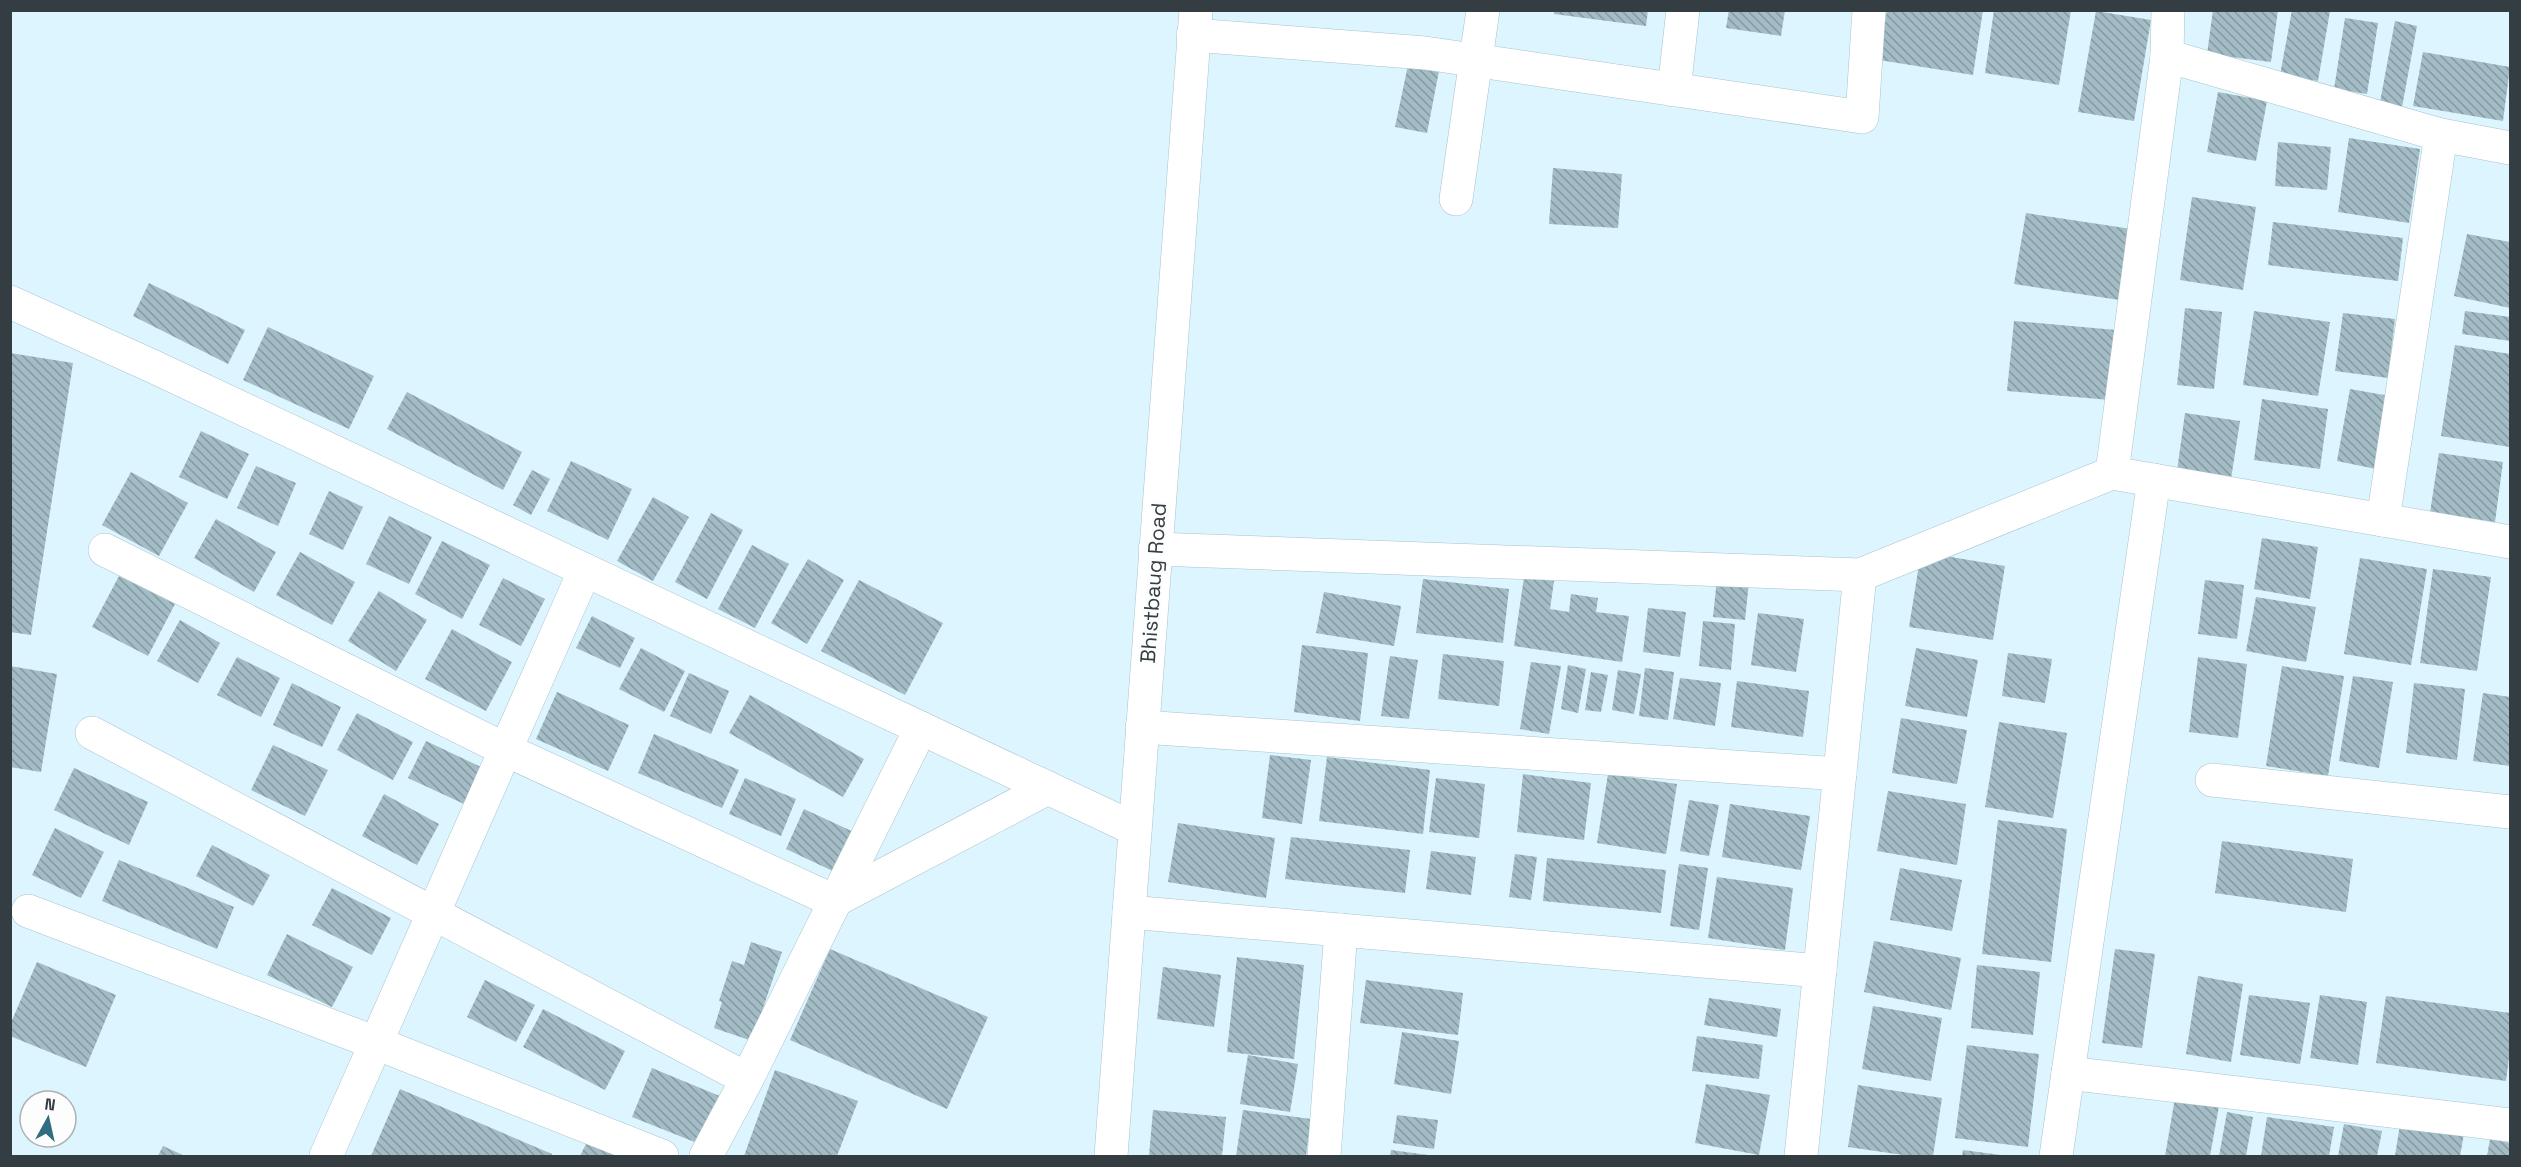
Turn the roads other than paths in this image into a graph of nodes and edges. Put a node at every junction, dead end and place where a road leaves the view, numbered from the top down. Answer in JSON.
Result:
{"nodes":[{"id":1,"x":1483,"y":10,"type":"edge"},
{"id":2,"x":1683,"y":10,"type":"edge"},
{"id":3,"x":1869,"y":10,"type":"edge"},
{"id":4,"x":2168,"y":10,"type":"edge"},
{"id":5,"x":1195,"y":23,"type":"edge"},
{"id":6,"x":2167,"y":56,"type":"junction"},
{"id":7,"x":1477,"y":60,"type":"junction"},
{"id":8,"x":1674,"y":90,"type":"junction"},
{"id":9,"x":2441,"y":135,"type":"junction"},
{"id":10,"x":2511,"y":148,"type":"edge"},
{"id":11,"x":1456,"y":199,"type":"dead end"},
{"id":12,"x":10,"y":302,"type":"edge"},
{"id":13,"x":2112,"y":473,"type":"junction"},
{"id":14,"x":2154,"y":480,"type":"junction"},
{"id":15,"x":2384,"y":520,"type":"junction"},
{"id":16,"x":2511,"y":542,"type":"edge"},
{"id":17,"x":1155,"y":549,"type":"junction"},
{"id":18,"x":105,"y":550,"type":"dead end"},
{"id":19,"x":585,"y":570,"type":"junction"},
{"id":20,"x":1860,"y":575,"type":"junction"},
{"id":21,"x":1142,"y":727,"type":"junction"},
{"id":22,"x":921,"y":728,"type":"junction"},
{"id":23,"x":92,"y":733,"type":"dead end"},
{"id":24,"x":506,"y":750,"type":"junction"},
{"id":25,"x":1840,"y":774,"type":"junction"},
{"id":26,"x":2212,"y":780,"type":"dead end"},
{"id":27,"x":1048,"y":788,"type":"junction"},
{"id":28,"x":2511,"y":812,"type":"edge"},
{"id":29,"x":1135,"y":829,"type":"junction"},
{"id":30,"x":834,"y":901,"type":"junction"},
{"id":31,"x":28,"y":911,"type":"dead end"},
{"id":32,"x":1129,"y":912,"type":"junction"},
{"id":33,"x":433,"y":914,"type":"junction"},
{"id":34,"x":1341,"y":930,"type":"junction"},
{"id":35,"x":1820,"y":971,"type":"junction"},
{"id":36,"x":376,"y":1043,"type":"junction"},
{"id":37,"x":2068,"y":1073,"type":"junction"},
{"id":38,"x":747,"y":1079,"type":"junction"},
{"id":39,"x":2511,"y":1125,"type":"edge"},
{"id":40,"x":326,"y":1156,"type":"edge"},
{"id":41,"x":662,"y":1156,"type":"edge"},
{"id":42,"x":706,"y":1156,"type":"edge"},
{"id":43,"x":1111,"y":1156,"type":"edge"},
{"id":44,"x":1324,"y":1156,"type":"edge"},
{"id":45,"x":1801,"y":1156,"type":"edge"},
{"id":46,"x":2056,"y":1156,"type":"edge"}],
"edges":[{"from":1,"to":7,"type":"street"},
{"from":2,"to":8,"type":"street"},
{"from":3,"to":8,"type":"street"},
{"from":4,"to":6,"type":"street"},
{"from":5,"to":7,"type":"street"},
{"from":5,"to":17,"type":"street","name":"Bhistbaug Road"},
{"from":6,"to":9,"type":"street"},
{"from":6,"to":13,"type":"street"},
{"from":7,"to":8,"type":"street"},
{"from":7,"to":11,"type":"street"},
{"from":9,"to":10,"type":"street"},
{"from":9,"to":15,"type":"street"},
{"from":12,"to":19,"type":"street"},
{"from":13,"to":14,"type":"street"},
{"from":13,"to":20,"type":"street"},
{"from":14,"to":15,"type":"street"},
{"from":14,"to":37,"type":"street"},
{"from":15,"to":16,"type":"street"},
{"from":17,"to":20,"type":"street"},
{"from":17,"to":21,"type":"street","name":"Bhistbaug Road"},
{"from":18,"to":24,"type":"street"},
{"from":19,"to":22,"type":"street"},
{"from":19,"to":24,"type":"street"},
{"from":20,"to":25,"type":"street"},
{"from":21,"to":25,"type":"street"},
{"from":21,"to":29,"type":"street","name":"Bhistbaug Road"},
{"from":22,"to":27,"type":"street"},
{"from":22,"to":30,"type":"street"},
{"from":23,"to":33,"type":"street"},
{"from":24,"to":30,"type":"street"},
{"from":24,"to":33,"type":"street"},
{"from":25,"to":35,"type":"street"},
{"from":26,"to":28,"type":"street"},
{"from":27,"to":29,"type":"street"},
{"from":27,"to":30,"type":"street"},
{"from":29,"to":32,"type":"street","name":"Bhistbaug Road"},
{"from":30,"to":38,"type":"street"},
{"from":31,"to":36,"type":"street"},
{"from":32,"to":34,"type":"street"},
{"from":32,"to":43,"type":"street","name":"Bhistbaug Road"},
{"from":33,"to":36,"type":"street"},
{"from":33,"to":38,"type":"street"},
{"from":34,"to":35,"type":"street"},
{"from":34,"to":44,"type":"street"},
{"from":35,"to":45,"type":"street"},
{"from":36,"to":40,"type":"street"},
{"from":36,"to":41,"type":"street"},
{"from":37,"to":39,"type":"street"},
{"from":37,"to":46,"type":"street"},
{"from":38,"to":42,"type":"street"}]}
